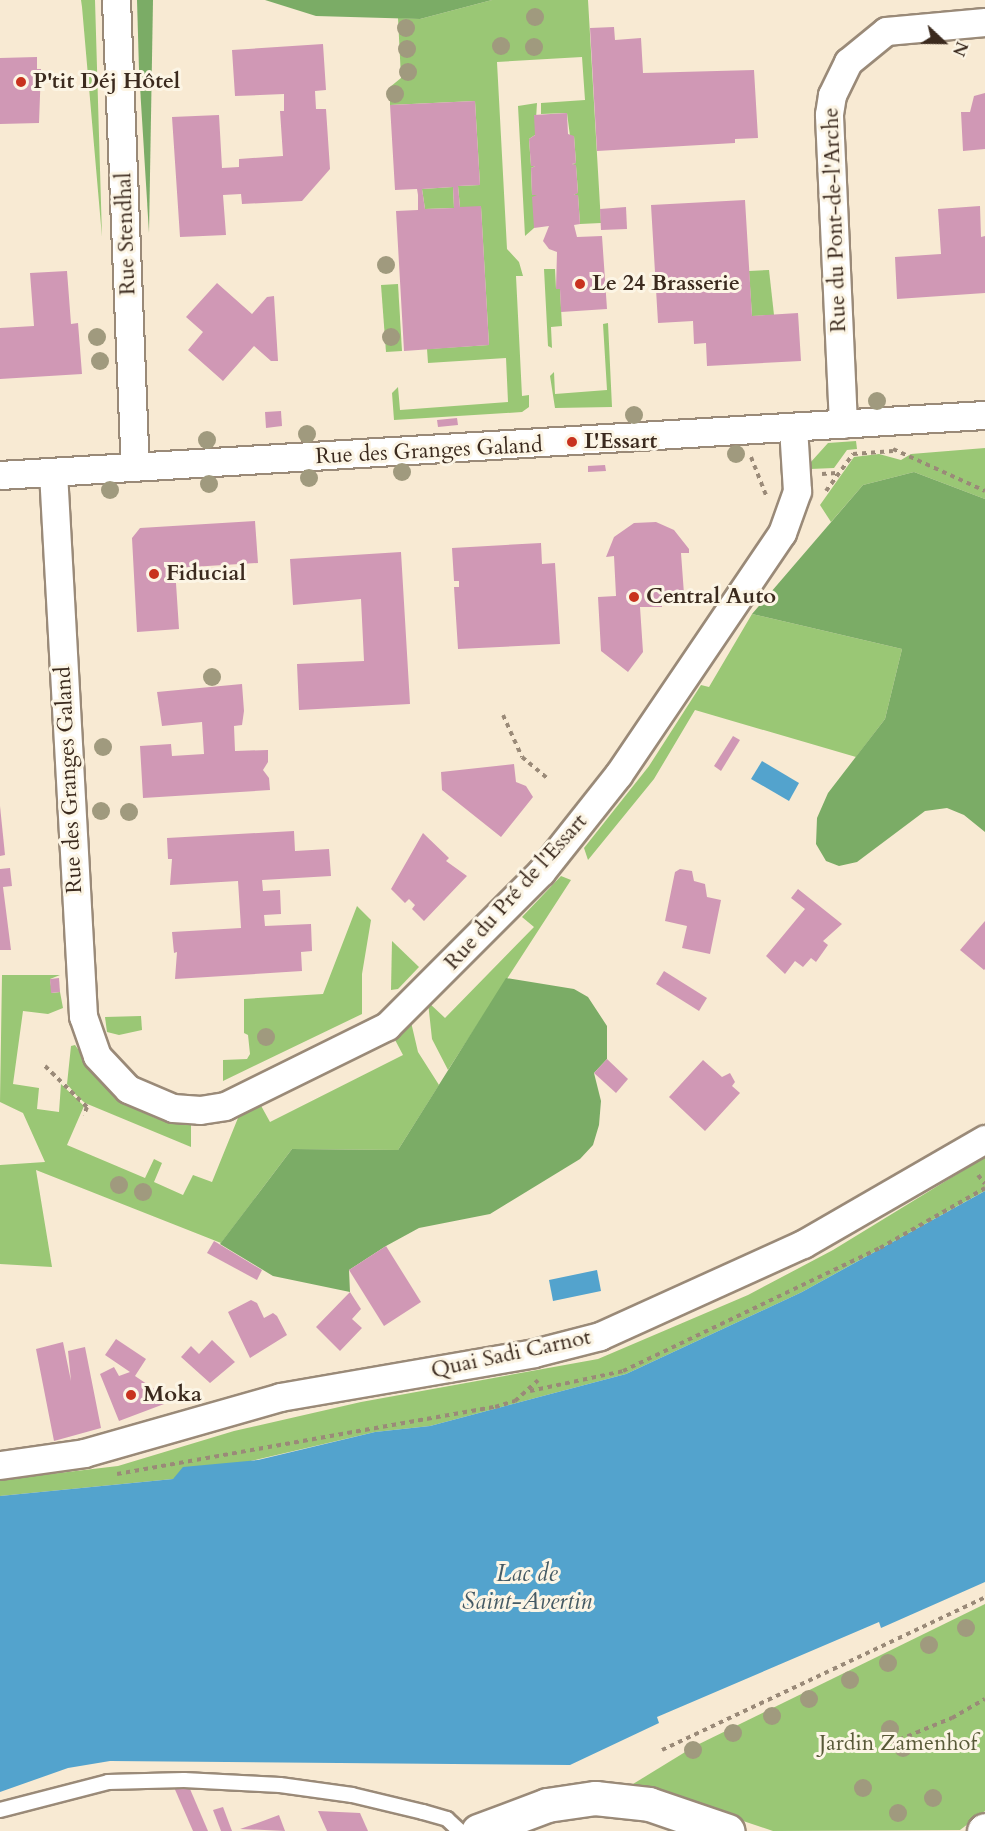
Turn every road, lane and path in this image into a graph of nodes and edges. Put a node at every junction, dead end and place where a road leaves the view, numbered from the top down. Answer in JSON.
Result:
{"nodes":[{"id":1,"x":116,"y":0,"type":"edge"},
{"id":2,"x":985,"y":22,"type":"edge"},
{"id":3,"x":985,"y":415,"type":"edge"},
{"id":4,"x":891,"y":421,"type":"junction"},
{"id":5,"x":843,"y":424,"type":"junction"},
{"id":6,"x":793,"y":427,"type":"junction"},
{"id":7,"x":747,"y":430,"type":"junction"},
{"id":8,"x":893,"y":451,"type":"junction"},
{"id":9,"x":135,"y":467,"type":"junction"},
{"id":10,"x":52,"y":472,"type":"junction"},
{"id":11,"x":0,"y":475,"type":"edge"},
{"id":12,"x":985,"y":491,"type":"edge"},
{"id":13,"x":825,"y":493,"type":"dead end"},
{"id":14,"x":782,"y":533,"type":"junction"},
{"id":15,"x":503,"y":715,"type":"dead end"},
{"id":16,"x":549,"y":780,"type":"dead end"},
{"id":17,"x":82,"y":1016,"type":"joint"},
{"id":18,"x":45,"y":1066,"type":"dead end"},
{"id":19,"x":84,"y":1115,"type":"dead end"},
{"id":20,"x":985,"y":1139,"type":"edge"},
{"id":21,"x":985,"y":1188,"type":"edge"},
{"id":22,"x":84,"y":1453,"type":"junction"},
{"id":23,"x":0,"y":1465,"type":"edge"},
{"id":24,"x":985,"y":1597,"type":"edge"},
{"id":25,"x":985,"y":1699,"type":"edge"},
{"id":26,"x":891,"y":1743,"type":"dead end"},
{"id":27,"x":662,"y":1750,"type":"dead end"},
{"id":28,"x":0,"y":1810,"type":"edge"},
{"id":29,"x":460,"y":1831,"type":"edge"},
{"id":30,"x":478,"y":1831,"type":"edge"},
{"id":31,"x":728,"y":1831,"type":"edge"}],
"edges":[{"from":1,"to":9,"type":"street","name":"Rue Stendhal"},
{"from":2,"to":5,"type":"street","name":"Rue du Pont-de-l'Arche"},
{"from":3,"to":4,"type":"street","name":"Rue des Granges Galand"},
{"from":4,"to":5,"type":"street","name":"Rue des Granges Galand"},
{"from":4,"to":8,"type":"path"},
{"from":5,"to":6,"type":"street","name":"Rue des Granges Galand"},
{"from":6,"to":7,"type":"street","name":"Rue des Granges Galand"},
{"from":6,"to":14,"type":"street","name":"Rue du Pré de l'Essart"},
{"from":7,"to":9,"type":"street","name":"Rue des Granges Galand"},
{"from":7,"to":14,"type":"path"},
{"from":8,"to":12,"type":"path"},
{"from":8,"to":13,"type":"path"},
{"from":9,"to":10,"type":"street","name":"Rue des Granges Galand"},
{"from":10,"to":11,"type":"street","name":"Rue des Granges Galand"},
{"from":10,"to":17,"type":"street","name":"Rue des Granges Galand"},
{"from":14,"to":17,"type":"street","name":"Rue du Pré de l'Essart"},
{"from":15,"to":16,"type":"path"},
{"from":18,"to":19,"type":"path"},
{"from":20,"to":22,"type":"street","name":"Quai Sadi Carnot"},
{"from":21,"to":22,"type":"path"},
{"from":22,"to":23,"type":"street","name":"Quai Sadi Carnot"},
{"from":24,"to":27,"type":"path"},
{"from":25,"to":26,"type":"path"},
{"from":28,"to":29,"type":"lane"},
{"from":30,"to":31,"type":"street"}]}
